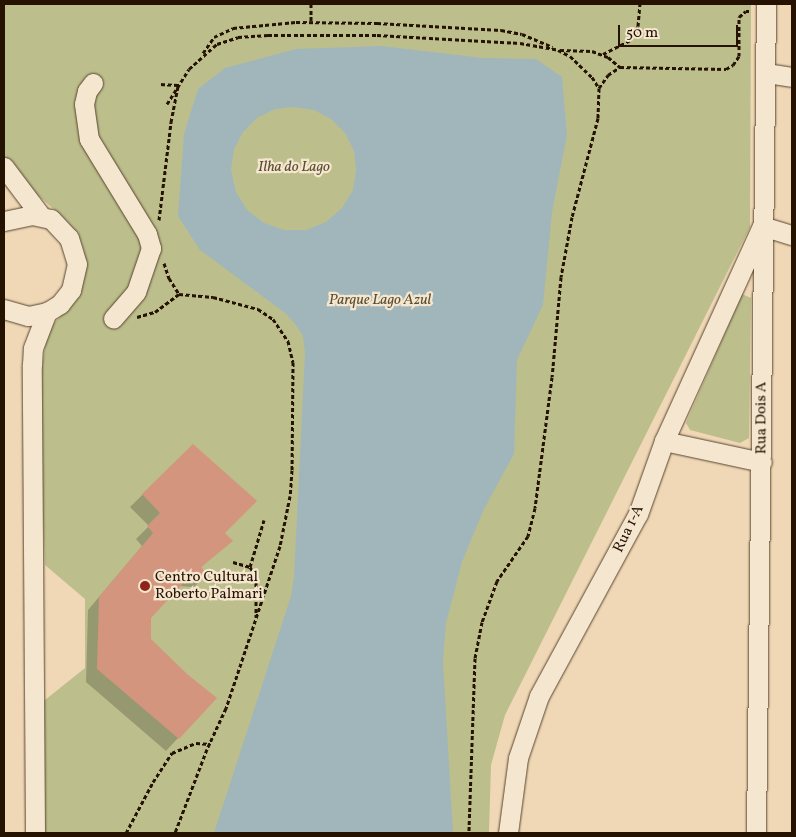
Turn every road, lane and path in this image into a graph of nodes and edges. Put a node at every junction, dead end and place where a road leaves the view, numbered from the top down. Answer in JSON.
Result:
{"nodes":[{"id":1,"x":311,"y":4,"type":"edge"},
{"id":2,"x":640,"y":4,"type":"edge"},
{"id":3,"x":766,"y":7,"type":"edge"},
{"id":4,"x":311,"y":22,"type":"junction"},
{"id":5,"x":558,"y":50,"type":"junction"},
{"id":6,"x":602,"y":54,"type":"junction"},
{"id":7,"x":202,"y":56,"type":"junction"},
{"id":8,"x":620,"y":66,"type":"junction"},
{"id":9,"x":767,"y":73,"type":"junction"},
{"id":10,"x":792,"y":77,"type":"edge"},
{"id":11,"x":93,"y":83,"type":"dead end"},
{"id":12,"x":159,"y":84,"type":"dead end"},
{"id":13,"x":178,"y":85,"type":"junction"},
{"id":14,"x":599,"y":88,"type":"junction"},
{"id":15,"x":167,"y":104,"type":"dead end"},
{"id":16,"x":4,"y":167,"type":"edge"},
{"id":17,"x":41,"y":216,"type":"junction"},
{"id":18,"x":4,"y":221,"type":"edge"},
{"id":19,"x":158,"y":224,"type":"dead end"},
{"id":20,"x":762,"y":226,"type":"junction"},
{"id":21,"x":792,"y":235,"type":"edge"},
{"id":22,"x":163,"y":260,"type":"dead end"},
{"id":23,"x":179,"y":294,"type":"junction"},
{"id":24,"x":4,"y":309,"type":"edge"},
{"id":25,"x":47,"y":312,"type":"junction"},
{"id":26,"x":114,"y":318,"type":"joint"},
{"id":27,"x":664,"y":441,"type":"junction"},
{"id":28,"x":762,"y":462,"type":"junction"},
{"id":29,"x":264,"y":520,"type":"dead end"},
{"id":30,"x":233,"y":562,"type":"dead end"},
{"id":31,"x":250,"y":567,"type":"junction"},
{"id":32,"x":256,"y":620,"type":"junction"},
{"id":33,"x":210,"y":744,"type":"junction"},
{"id":34,"x":35,"y":833,"type":"edge"},
{"id":35,"x":126,"y":833,"type":"edge"},
{"id":36,"x":176,"y":833,"type":"edge"},
{"id":37,"x":469,"y":833,"type":"edge"},
{"id":38,"x":508,"y":833,"type":"edge"},
{"id":39,"x":756,"y":833,"type":"edge"}],
"edges":[{"from":1,"to":4,"type":"path"},
{"from":2,"to":6,"type":"path"},
{"from":3,"to":8,"type":"path"},
{"from":3,"to":9,"type":"street","name":"Rua Dois A"},
{"from":4,"to":5,"type":"path"},
{"from":4,"to":7,"type":"path"},
{"from":5,"to":6,"type":"path"},
{"from":5,"to":7,"type":"path"},
{"from":5,"to":14,"type":"path"},
{"from":6,"to":8,"type":"path"},
{"from":7,"to":13,"type":"path"},
{"from":8,"to":14,"type":"path"},
{"from":9,"to":10,"type":"street"},
{"from":9,"to":20,"type":"street","name":"Rua Dois A"},
{"from":11,"to":26,"type":"street"},
{"from":12,"to":13,"type":"path"},
{"from":13,"to":15,"type":"path"},
{"from":13,"to":19,"type":"path"},
{"from":14,"to":37,"type":"path"},
{"from":16,"to":17,"type":"street"},
{"from":17,"to":18,"type":"street"},
{"from":17,"to":25,"type":"street"},
{"from":20,"to":21,"type":"street"},
{"from":20,"to":27,"type":"street","name":"Rua 1-A"},
{"from":20,"to":28,"type":"street","name":"Rua Dois A"},
{"from":22,"to":23,"type":"path"},
{"from":23,"to":26,"type":"path"},
{"from":23,"to":32,"type":"path"},
{"from":24,"to":25,"type":"street"},
{"from":25,"to":34,"type":"street"},
{"from":27,"to":28,"type":"street"},
{"from":27,"to":38,"type":"street","name":"Rua 1-A"},
{"from":28,"to":39,"type":"street","name":"Rua Dois A"},
{"from":29,"to":31,"type":"path"},
{"from":30,"to":31,"type":"path"},
{"from":31,"to":32,"type":"path"},
{"from":32,"to":33,"type":"path"},
{"from":33,"to":35,"type":"path"},
{"from":33,"to":36,"type":"path"}]}
